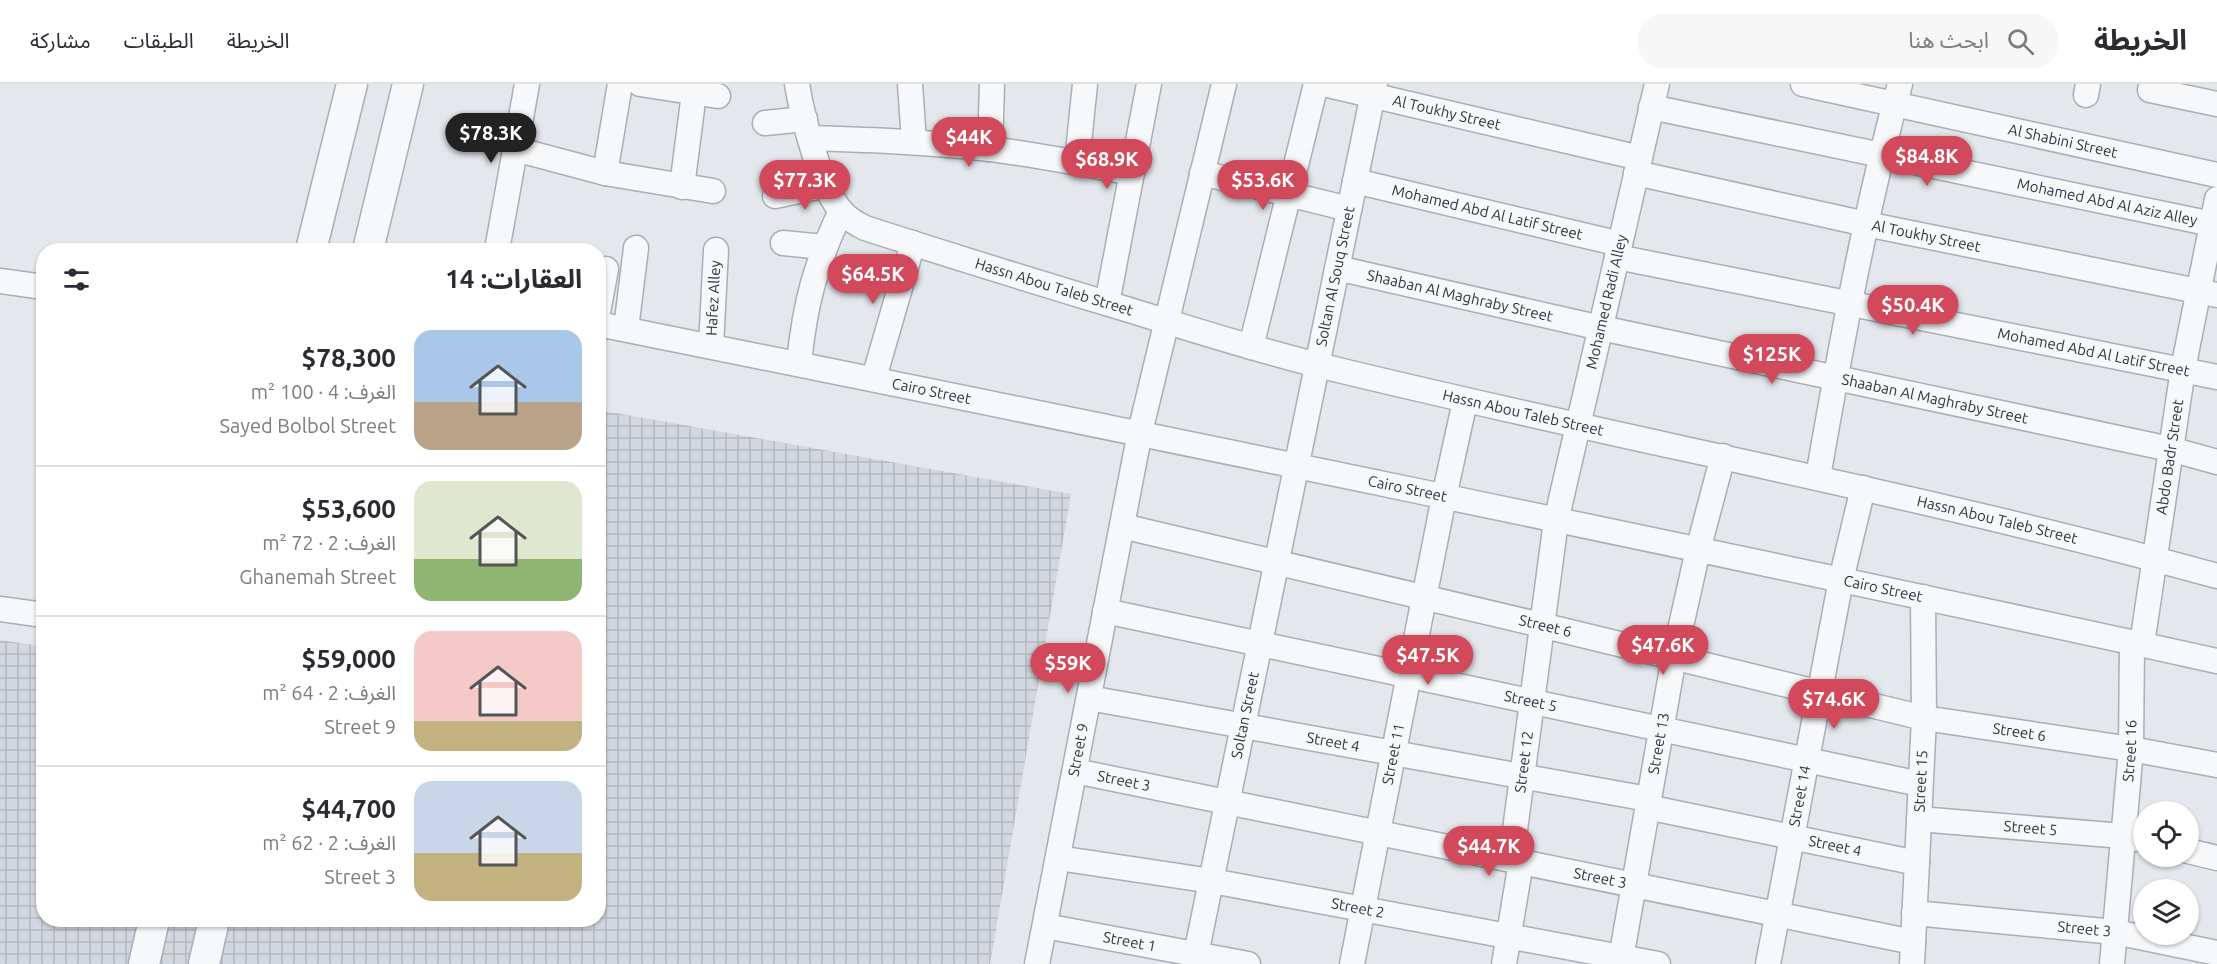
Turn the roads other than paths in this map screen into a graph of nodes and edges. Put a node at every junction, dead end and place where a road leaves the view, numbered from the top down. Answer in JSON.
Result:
{"nodes":[{"id":1,"x":352,"y":84,"type":"edge"},
{"id":2,"x":408,"y":84,"type":"edge"},
{"id":3,"x":527,"y":84,"type":"edge"},
{"id":4,"x":620,"y":84,"type":"edge"},
{"id":5,"x":640,"y":84,"type":"edge"},
{"id":6,"x":797,"y":84,"type":"edge"},
{"id":7,"x":910,"y":84,"type":"edge"},
{"id":8,"x":992,"y":84,"type":"edge"},
{"id":9,"x":1085,"y":84,"type":"edge"},
{"id":10,"x":1149,"y":84,"type":"edge"},
{"id":11,"x":1224,"y":84,"type":"edge"},
{"id":12,"x":1316,"y":84,"type":"edge"},
{"id":13,"x":1324,"y":84,"type":"edge"},
{"id":14,"x":1803,"y":84,"type":"edge"},
{"id":15,"x":1374,"y":90,"type":"edge"},
{"id":16,"x":2150,"y":90,"type":"dead end"},
{"id":17,"x":694,"y":93,"type":"junction"},
{"id":18,"x":1898,"y":94,"type":"edge"},
{"id":19,"x":1654,"y":95,"type":"edge"},
{"id":20,"x":718,"y":96,"type":"dead end"},
{"id":21,"x":2217,"y":104,"type":"edge"},
{"id":22,"x":765,"y":123,"type":"dead end"},
{"id":23,"x":807,"y":129,"type":"junction"},
{"id":24,"x":914,"y":142,"type":"junction"},
{"id":25,"x":515,"y":149,"type":"junction"},
{"id":26,"x":990,"y":149,"type":"junction"},
{"id":27,"x":1882,"y":156,"type":"junction"},
{"id":28,"x":1077,"y":162,"type":"junction"},
{"id":29,"x":1638,"y":165,"type":"junction"},
{"id":30,"x":605,"y":173,"type":"junction"},
{"id":31,"x":1132,"y":173,"type":"junction"},
{"id":32,"x":1202,"y":173,"type":"junction"},
{"id":33,"x":2217,"y":175,"type":"edge"},
{"id":34,"x":1355,"y":181,"type":"junction"},
{"id":35,"x":826,"y":185,"type":"junction"},
{"id":36,"x":682,"y":187,"type":"junction"},
{"id":37,"x":713,"y":191,"type":"dead end"},
{"id":38,"x":1289,"y":194,"type":"junction"},
{"id":39,"x":775,"y":196,"type":"dead end"},
{"id":40,"x":1349,"y":209,"type":"junction"},
{"id":41,"x":2215,"y":210,"type":"edge"},
{"id":42,"x":841,"y":211,"type":"junction"},
{"id":43,"x":1866,"y":224,"type":"junction"},
{"id":44,"x":312,"y":243,"type":"edge"},
{"id":45,"x":370,"y":243,"type":"edge"},
{"id":46,"x":497,"y":243,"type":"edge"},
{"id":47,"x":783,"y":243,"type":"dead end"},
{"id":48,"x":913,"y":243,"type":"junction"},
{"id":49,"x":824,"y":247,"type":"junction"},
{"id":50,"x":636,"y":248,"type":"dead end"},
{"id":51,"x":716,"y":250,"type":"dead end"},
{"id":52,"x":1618,"y":250,"type":"junction"},
{"id":53,"x":1337,"y":268,"type":"junction"},
{"id":54,"x":0,"y":281,"type":"edge"},
{"id":55,"x":36,"y":286,"type":"edge"},
{"id":56,"x":2208,"y":293,"type":"edge"},
{"id":57,"x":1107,"y":303,"type":"junction"},
{"id":58,"x":1850,"y":303,"type":"junction"},
{"id":59,"x":1167,"y":322,"type":"junction"},
{"id":60,"x":606,"y":325,"type":"edge"},
{"id":61,"x":1600,"y":328,"type":"junction"},
{"id":62,"x":626,"y":329,"type":"junction"},
{"id":63,"x":711,"y":346,"type":"junction"},
{"id":64,"x":1251,"y":347,"type":"junction"},
{"id":65,"x":799,"y":363,"type":"junction"},
{"id":66,"x":1317,"y":365,"type":"junction"},
{"id":67,"x":2183,"y":369,"type":"junction"},
{"id":68,"x":1835,"y":377,"type":"junction"},
{"id":69,"x":2217,"y":377,"type":"edge"},
{"id":70,"x":874,"y":378,"type":"junction"},
{"id":71,"x":1465,"y":401,"type":"junction"},
{"id":72,"x":1578,"y":424,"type":"junction"},
{"id":73,"x":1140,"y":432,"type":"junction"},
{"id":74,"x":2170,"y":449,"type":"junction"},
{"id":75,"x":1723,"y":456,"type":"junction"},
{"id":76,"x":2217,"y":462,"type":"edge"},
{"id":77,"x":1296,"y":467,"type":"junction"},
{"id":78,"x":1818,"y":477,"type":"junction"},
{"id":79,"x":1863,"y":488,"type":"junction"},
{"id":80,"x":1444,"y":497,"type":"junction"},
{"id":81,"x":1556,"y":521,"type":"junction"},
{"id":82,"x":1122,"y":526,"type":"junction"},
{"id":83,"x":1698,"y":550,"type":"junction"},
{"id":84,"x":2154,"y":558,"type":"junction"},
{"id":85,"x":1276,"y":562,"type":"junction"},
{"id":86,"x":2217,"y":576,"type":"edge"},
{"id":87,"x":1841,"y":580,"type":"junction"},
{"id":88,"x":1424,"y":597,"type":"junction"},
{"id":89,"x":1923,"y":597,"type":"junction"},
{"id":90,"x":0,"y":609,"type":"edge"},
{"id":91,"x":1105,"y":611,"type":"junction"},
{"id":92,"x":36,"y":614,"type":"edge"},
{"id":93,"x":1541,"y":625,"type":"junction"},
{"id":94,"x":1260,"y":644,"type":"junction"},
{"id":95,"x":2137,"y":644,"type":"junction"},
{"id":96,"x":1674,"y":657,"type":"junction"},
{"id":97,"x":2217,"y":661,"type":"edge"},
{"id":98,"x":1409,"y":676,"type":"junction"},
{"id":99,"x":1819,"y":693,"type":"junction"},
{"id":100,"x":1089,"y":698,"type":"junction"},
{"id":101,"x":1532,"y":702,"type":"junction"},
{"id":102,"x":1924,"y":718,"type":"junction"},
{"id":103,"x":1243,"y":726,"type":"junction"},
{"id":104,"x":1661,"y":729,"type":"junction"},
{"id":105,"x":2132,"y":749,"type":"junction"},
{"id":106,"x":1394,"y":753,"type":"junction"},
{"id":107,"x":1806,"y":760,"type":"junction"},
{"id":108,"x":2217,"y":765,"type":"edge"},
{"id":109,"x":1075,"y":771,"type":"junction"},
{"id":110,"x":1522,"y":776,"type":"junction"},
{"id":111,"x":1920,"y":784,"type":"junction"},
{"id":112,"x":1228,"y":802,"type":"junction"},
{"id":113,"x":1648,"y":803,"type":"junction"},
{"id":114,"x":1919,"y":819,"type":"junction"},
{"id":115,"x":1378,"y":832,"type":"junction"},
{"id":116,"x":1792,"y":837,"type":"junction"},
{"id":117,"x":2133,"y":838,"type":"edge"},
{"id":118,"x":2199,"y":854,"type":"edge"},
{"id":119,"x":1058,"y":858,"type":"junction"},
{"id":120,"x":2217,"y":858,"type":"edge"},
{"id":121,"x":1516,"y":861,"type":"junction"},
{"id":122,"x":1917,"y":863,"type":"junction"},
{"id":123,"x":1212,"y":880,"type":"junction"},
{"id":124,"x":1633,"y":885,"type":"junction"},
{"id":125,"x":1363,"y":909,"type":"junction"},
{"id":126,"x":1914,"y":913,"type":"junction"},
{"id":127,"x":1777,"y":914,"type":"junction"},
{"id":128,"x":1044,"y":926,"type":"junction"},
{"id":129,"x":152,"y":927,"type":"edge"},
{"id":130,"x":212,"y":927,"type":"edge"},
{"id":131,"x":2115,"y":932,"type":"junction"},
{"id":132,"x":1509,"y":936,"type":"junction"},
{"id":133,"x":1912,"y":953,"type":"edge"},
{"id":134,"x":2217,"y":953,"type":"edge"},
{"id":135,"x":1196,"y":959,"type":"edge"},
{"id":136,"x":1620,"y":961,"type":"edge"},
{"id":137,"x":144,"y":964,"type":"edge"},
{"id":138,"x":204,"y":964,"type":"edge"},
{"id":139,"x":1037,"y":964,"type":"edge"},
{"id":140,"x":1248,"y":964,"type":"edge"},
{"id":141,"x":1352,"y":964,"type":"edge"},
{"id":142,"x":1504,"y":964,"type":"edge"},
{"id":143,"x":1658,"y":964,"type":"edge"},
{"id":144,"x":1768,"y":964,"type":"edge"},
{"id":145,"x":2112,"y":964,"type":"edge"}],
"edges":[{"from":1,"to":44,"type":"street"},
{"from":2,"to":45,"type":"street"},
{"from":3,"to":25,"type":"street"},
{"from":4,"to":30,"type":"street"},
{"from":5,"to":17,"type":"street"},
{"from":6,"to":23,"type":"street"},
{"from":7,"to":24,"type":"street"},
{"from":8,"to":26,"type":"street"},
{"from":9,"to":28,"type":"street"},
{"from":10,"to":31,"type":"street"},
{"from":11,"to":32,"type":"street","name":"Street 9"},
{"from":12,"to":38,"type":"street"},
{"from":13,"to":15,"type":"street","name":"Al Toukhy Street"},
{"from":14,"to":18,"type":"street","name":"Al Shabini Street"},
{"from":15,"to":29,"type":"street","name":"Al Toukhy Street"},
{"from":15,"to":34,"type":"street","name":"Soltan Al Souq Street"},
{"from":16,"to":21,"type":"street"},
{"from":17,"to":20,"type":"street"},
{"from":17,"to":36,"type":"street"},
{"from":18,"to":27,"type":"street"},
{"from":18,"to":33,"type":"street","name":"Al Shabini Street"},
{"from":19,"to":27,"type":"street","name":"Mohamed Abd Al Aziz Alley"},
{"from":19,"to":29,"type":"street","name":"Mohamed Radi Alley"},
{"from":22,"to":23,"type":"street"},
{"from":23,"to":24,"type":"street"},
{"from":23,"to":35,"type":"street"},
{"from":24,"to":26,"type":"street"},
{"from":25,"to":30,"type":"street"},
{"from":25,"to":46,"type":"street"},
{"from":26,"to":28,"type":"street"},
{"from":27,"to":41,"type":"street","name":"Mohamed Abd Al Aziz Alley"},
{"from":27,"to":43,"type":"street"},
{"from":28,"to":31,"type":"street"},
{"from":29,"to":43,"type":"street","name":"Al Toukhy Street"},
{"from":29,"to":52,"type":"street","name":"Mohamed Radi Alley"},
{"from":30,"to":36,"type":"street"},
{"from":31,"to":57,"type":"street"},
{"from":32,"to":38,"type":"street"},
{"from":32,"to":59,"type":"street","name":"Street 9"},
{"from":34,"to":40,"type":"street","name":"Soltan Al Souq Street"},
{"from":34,"to":52,"type":"street","name":"Mohamed Abd Al Latif Street"},
{"from":35,"to":39,"type":"street"},
{"from":35,"to":42,"type":"street"},
{"from":36,"to":37,"type":"street"},
{"from":38,"to":40,"type":"street"},
{"from":38,"to":64,"type":"street"},
{"from":40,"to":53,"type":"street","name":"Soltan Al Souq Street"},
{"from":41,"to":56,"type":"street","name":"Abdo Badr Street"},
{"from":42,"to":48,"type":"street","name":"Hassn Abou Taleb Street"},
{"from":42,"to":49,"type":"street"},
{"from":43,"to":56,"type":"street","name":"Al Toukhy Street"},
{"from":43,"to":58,"type":"street"},
{"from":47,"to":49,"type":"street"},
{"from":48,"to":57,"type":"street","name":"Hassn Abou Taleb Street"},
{"from":48,"to":70,"type":"street"},
{"from":49,"to":65,"type":"street"},
{"from":50,"to":62,"type":"street"},
{"from":51,"to":63,"type":"street","name":"Hafez Alley"},
{"from":52,"to":58,"type":"street","name":"Mohamed Abd Al Latif Street"},
{"from":52,"to":61,"type":"street","name":"Mohamed Radi Alley"},
{"from":53,"to":61,"type":"street","name":"Shaaban Al Maghraby Street"},
{"from":53,"to":66,"type":"street","name":"Soltan Al Souq Street"},
{"from":54,"to":55,"type":"street"},
{"from":56,"to":67,"type":"street","name":"Abdo Badr Street"},
{"from":57,"to":59,"type":"street","name":"Hassn Abou Taleb Street"},
{"from":58,"to":67,"type":"street","name":"Mohamed Abd Al Latif Street"},
{"from":58,"to":68,"type":"street"},
{"from":59,"to":64,"type":"street","name":"Hassn Abou Taleb Street"},
{"from":59,"to":73,"type":"street","name":"Street 9"},
{"from":60,"to":62,"type":"street","name":"Cairo Street"},
{"from":61,"to":68,"type":"street","name":"Shaaban Al Maghraby Street"},
{"from":61,"to":72,"type":"street","name":"Mohamed Radi Alley"},
{"from":62,"to":63,"type":"street","name":"Cairo Street"},
{"from":63,"to":65,"type":"street","name":"Cairo Street"},
{"from":64,"to":66,"type":"street","name":"Hassn Abou Taleb Street"},
{"from":65,"to":70,"type":"street","name":"Cairo Street"},
{"from":66,"to":71,"type":"street","name":"Hassn Abou Taleb Street"},
{"from":66,"to":77,"type":"street","name":"Soltan Al Souq Street"},
{"from":67,"to":69,"type":"street","name":"Mohamed Abd Al Latif Street"},
{"from":67,"to":74,"type":"street","name":"Abdo Badr Street"},
{"from":68,"to":74,"type":"street","name":"Shaaban Al Maghraby Street"},
{"from":68,"to":78,"type":"street"},
{"from":70,"to":73,"type":"street","name":"Cairo Street"},
{"from":71,"to":72,"type":"street","name":"Hassn Abou Taleb Street"},
{"from":71,"to":80,"type":"street","name":"Street 11"},
{"from":72,"to":75,"type":"street","name":"Hassn Abou Taleb Street"},
{"from":72,"to":81,"type":"street","name":"Mohamed Radi Alley"},
{"from":73,"to":77,"type":"street","name":"Cairo Street"},
{"from":73,"to":82,"type":"street","name":"Street 9"},
{"from":74,"to":76,"type":"street","name":"Shaaban Al Maghraby Street"},
{"from":74,"to":84,"type":"street","name":"Abdo Badr Street"},
{"from":75,"to":78,"type":"street","name":"Hassn Abou Taleb Street"},
{"from":75,"to":83,"type":"street","name":"Street 13"},
{"from":77,"to":80,"type":"street","name":"Cairo Street"},
{"from":77,"to":85,"type":"street","name":"Soltan Street"},
{"from":78,"to":79,"type":"street","name":"Hassn Abou Taleb Street"},
{"from":79,"to":84,"type":"street","name":"Hassn Abou Taleb Street"},
{"from":79,"to":87,"type":"street","name":"Street 14"},
{"from":80,"to":81,"type":"street","name":"Cairo Street"},
{"from":80,"to":88,"type":"street","name":"Street 11"},
{"from":81,"to":83,"type":"street","name":"Cairo Street"},
{"from":81,"to":93,"type":"street","name":"Street 12"},
{"from":82,"to":85,"type":"street","name":"Street 6"},
{"from":82,"to":91,"type":"street","name":"Street 9"},
{"from":83,"to":87,"type":"street","name":"Cairo Street"},
{"from":83,"to":96,"type":"street","name":"Street 13"},
{"from":84,"to":86,"type":"street","name":"Hassn Abou Taleb Street"},
{"from":84,"to":95,"type":"street","name":"Abdo Badr Street"},
{"from":85,"to":88,"type":"street","name":"Street 6"},
{"from":85,"to":94,"type":"street","name":"Soltan Street"},
{"from":87,"to":89,"type":"street","name":"Cairo Street"},
{"from":87,"to":99,"type":"street","name":"Street 14"},
{"from":88,"to":93,"type":"street","name":"Street 6"},
{"from":88,"to":98,"type":"street","name":"Street 11"},
{"from":89,"to":95,"type":"street","name":"Cairo Street"},
{"from":89,"to":102,"type":"street","name":"Street 15"},
{"from":90,"to":92,"type":"street"},
{"from":91,"to":94,"type":"street","name":"Street 5"},
{"from":91,"to":100,"type":"street","name":"Street 9"},
{"from":93,"to":96,"type":"street","name":"Street 6"},
{"from":93,"to":101,"type":"street","name":"Street 12"},
{"from":94,"to":98,"type":"street","name":"Street 5"},
{"from":94,"to":103,"type":"street","name":"Soltan Street"},
{"from":95,"to":97,"type":"street","name":"Cairo Street"},
{"from":95,"to":105,"type":"street","name":"Street 16"},
{"from":96,"to":99,"type":"street","name":"Street 6"},
{"from":96,"to":104,"type":"street","name":"Street 13"},
{"from":98,"to":101,"type":"street","name":"Street 5"},
{"from":98,"to":106,"type":"street","name":"Street 11"},
{"from":99,"to":102,"type":"street","name":"Street 6"},
{"from":99,"to":107,"type":"street","name":"Street 14"},
{"from":100,"to":103,"type":"street","name":"Street 4"},
{"from":100,"to":109,"type":"street","name":"Street 9"},
{"from":101,"to":104,"type":"street","name":"Street 5"},
{"from":101,"to":110,"type":"street","name":"Street 12"},
{"from":102,"to":105,"type":"street","name":"Street 6"},
{"from":102,"to":111,"type":"street","name":"Street 15"},
{"from":103,"to":106,"type":"street","name":"Street 4"},
{"from":103,"to":112,"type":"street","name":"Soltan Street"},
{"from":104,"to":107,"type":"street","name":"Street 5"},
{"from":104,"to":113,"type":"street","name":"Street 13"},
{"from":105,"to":108,"type":"street","name":"Street 6"},
{"from":105,"to":117,"type":"street","name":"Street 16"},
{"from":106,"to":110,"type":"street","name":"Street 4"},
{"from":106,"to":115,"type":"street","name":"Street 11"},
{"from":107,"to":111,"type":"street","name":"Street 5"},
{"from":107,"to":116,"type":"street","name":"Street 14"},
{"from":109,"to":112,"type":"street","name":"Street 3"},
{"from":109,"to":119,"type":"street","name":"Street 9"},
{"from":110,"to":113,"type":"street","name":"Street 4"},
{"from":110,"to":121,"type":"street","name":"Street 12"},
{"from":111,"to":114,"type":"street","name":"Street 15"},
{"from":112,"to":115,"type":"street","name":"Street 3"},
{"from":112,"to":123,"type":"street","name":"Soltan Street"},
{"from":113,"to":116,"type":"street","name":"Street 4"},
{"from":113,"to":124,"type":"street","name":"Street 13"},
{"from":114,"to":117,"type":"street","name":"Street 5"},
{"from":114,"to":122,"type":"street","name":"Street 15"},
{"from":115,"to":121,"type":"street","name":"Street 3"},
{"from":115,"to":125,"type":"street","name":"Street 11"},
{"from":116,"to":122,"type":"street","name":"Street 4"},
{"from":116,"to":127,"type":"street","name":"Street 14"},
{"from":117,"to":131,"type":"street","name":"Street 16"},
{"from":118,"to":120,"type":"street"},
{"from":119,"to":123,"type":"street","name":"Street 2"},
{"from":119,"to":128,"type":"street","name":"Street 9"},
{"from":121,"to":124,"type":"street","name":"Street 3"},
{"from":121,"to":132,"type":"street","name":"Street 12"},
{"from":122,"to":126,"type":"street","name":"Street 15"},
{"from":123,"to":125,"type":"street","name":"Street 2"},
{"from":123,"to":135,"type":"street","name":"Soltan Street"},
{"from":124,"to":127,"type":"street","name":"Street 3"},
{"from":124,"to":136,"type":"street","name":"Street 13"},
{"from":125,"to":132,"type":"street","name":"Street 2"},
{"from":125,"to":141,"type":"street","name":"Street 11"},
{"from":126,"to":131,"type":"street","name":"Street 3"},
{"from":126,"to":133,"type":"street","name":"Street 15"},
{"from":127,"to":133,"type":"street","name":"Street 3"},
{"from":127,"to":144,"type":"street","name":"Street 14"},
{"from":128,"to":135,"type":"street","name":"Street 1"},
{"from":128,"to":139,"type":"street","name":"Street 9"},
{"from":129,"to":137,"type":"street"},
{"from":130,"to":138,"type":"street"},
{"from":131,"to":134,"type":"street","name":"Street 3"},
{"from":131,"to":145,"type":"street","name":"Street 16"},
{"from":132,"to":136,"type":"street","name":"Street 2"},
{"from":132,"to":142,"type":"street","name":"Street 12"},
{"from":135,"to":140,"type":"street","name":"Street 1"},
{"from":136,"to":143,"type":"street","name":"Street 2"}]}
